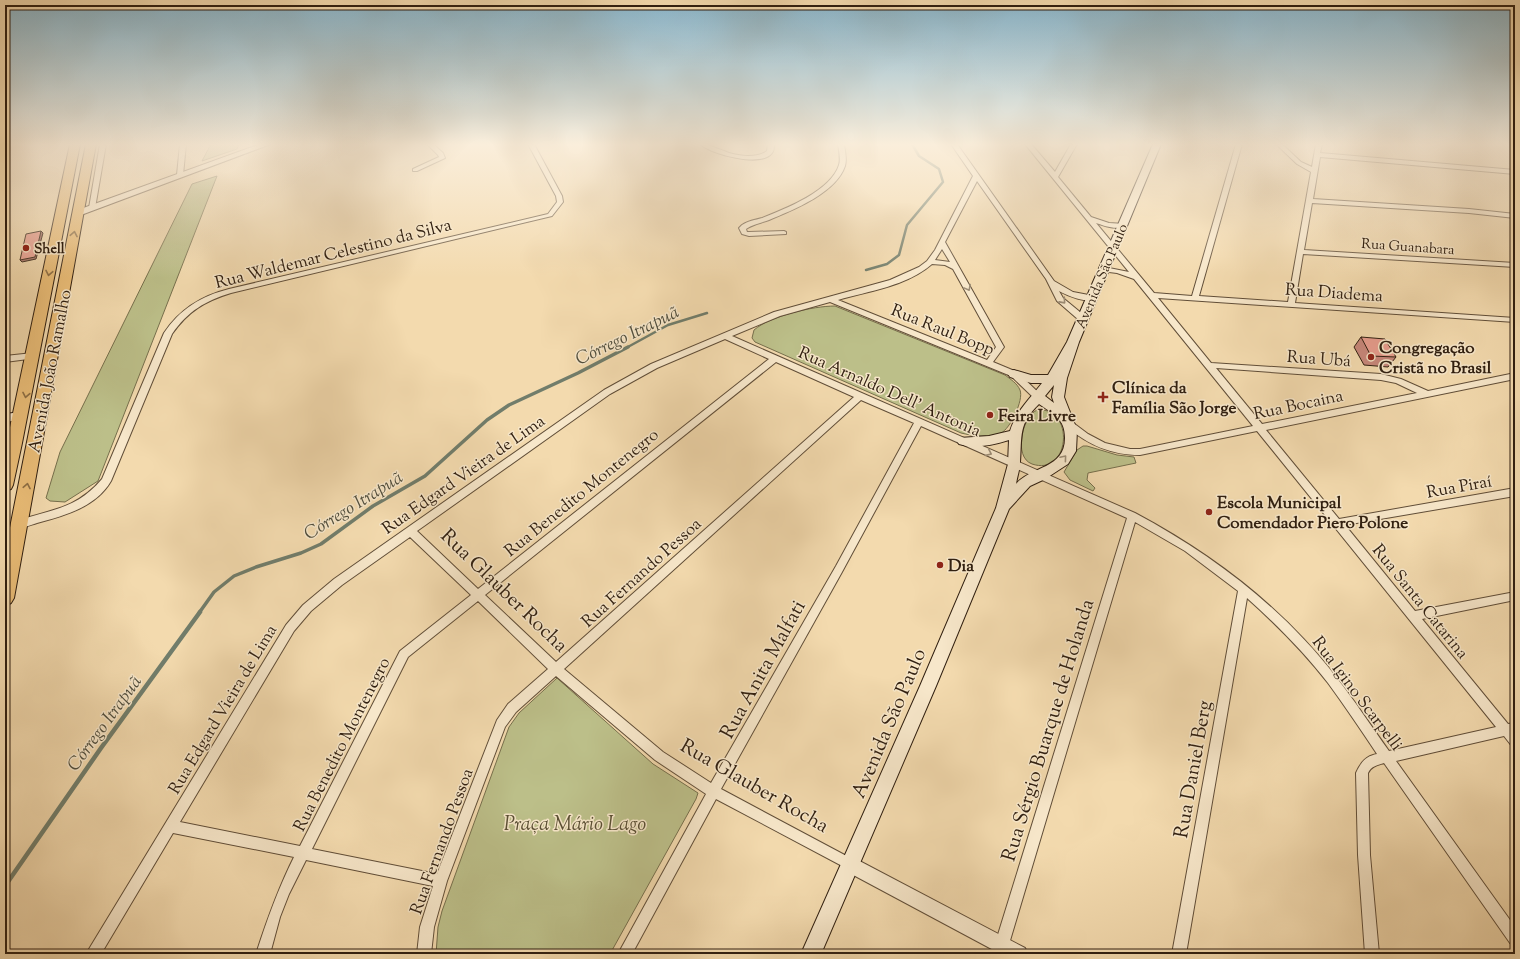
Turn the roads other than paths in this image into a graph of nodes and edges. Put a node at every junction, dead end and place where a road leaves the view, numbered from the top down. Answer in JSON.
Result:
{"nodes":[{"id":1,"x":65,"y":189,"type":"edge"},
{"id":2,"x":83,"y":189,"type":"edge"},
{"id":3,"x":95,"y":189,"type":"edge"},
{"id":4,"x":143,"y":189,"type":"edge"},
{"id":5,"x":555,"y":189,"type":"edge"},
{"id":6,"x":824,"y":189,"type":"edge"},
{"id":7,"x":969,"y":189,"type":"edge"},
{"id":8,"x":985,"y":189,"type":"edge"},
{"id":9,"x":1065,"y":189,"type":"edge"},
{"id":10,"x":1139,"y":189,"type":"edge"},
{"id":11,"x":1226,"y":189,"type":"edge"},
{"id":12,"x":1310,"y":189,"type":"edge"},
{"id":13,"x":1308,"y":201,"type":"junction"},
{"id":14,"x":92,"y":208,"type":"junction"},
{"id":15,"x":78,"y":213,"type":"junction"},
{"id":16,"x":1515,"y":216,"type":"edge"},
{"id":17,"x":1089,"y":218,"type":"junction"},
{"id":18,"x":58,"y":221,"type":"junction"},
{"id":19,"x":1123,"y":225,"type":"junction"},
{"id":20,"x":784,"y":233,"type":"dead end"},
{"id":21,"x":942,"y":242,"type":"junction"},
{"id":22,"x":1113,"y":247,"type":"junction"},
{"id":23,"x":1300,"y":252,"type":"junction"},
{"id":24,"x":930,"y":262,"type":"junction"},
{"id":25,"x":1515,"y":265,"type":"edge"},
{"id":26,"x":957,"y":268,"type":"junction"},
{"id":27,"x":1104,"y":269,"type":"junction"},
{"id":28,"x":1136,"y":277,"type":"junction"},
{"id":29,"x":1049,"y":279,"type":"junction"},
{"id":30,"x":1150,"y":295,"type":"junction"},
{"id":31,"x":1091,"y":298,"type":"junction"},
{"id":32,"x":1195,"y":298,"type":"junction"},
{"id":33,"x":830,"y":299,"type":"junction"},
{"id":34,"x":1291,"y":304,"type":"junction"},
{"id":35,"x":1083,"y":319,"type":"junction"},
{"id":36,"x":1515,"y":320,"type":"edge"},
{"id":37,"x":727,"y":337,"type":"junction"},
{"id":38,"x":1073,"y":342,"type":"junction"},
{"id":39,"x":33,"y":356,"type":"junction"},
{"id":40,"x":775,"y":358,"type":"junction"},
{"id":41,"x":5,"y":359,"type":"edge"},
{"id":42,"x":988,"y":364,"type":"junction"},
{"id":43,"x":1207,"y":364,"type":"junction"},
{"id":44,"x":1014,"y":374,"type":"junction"},
{"id":45,"x":1515,"y":376,"type":"edge"},
{"id":46,"x":1052,"y":378,"type":"junction"},
{"id":47,"x":1425,"y":393,"type":"junction"},
{"id":48,"x":860,"y":396,"type":"junction"},
{"id":49,"x":1038,"y":397,"type":"junction"},
{"id":50,"x":21,"y":416,"type":"junction"},
{"id":51,"x":5,"y":418,"type":"edge"},
{"id":52,"x":1068,"y":420,"type":"junction"},
{"id":53,"x":919,"y":422,"type":"junction"},
{"id":54,"x":1259,"y":428,"type":"junction"},
{"id":55,"x":1015,"y":434,"type":"junction"},
{"id":56,"x":963,"y":441,"type":"junction"},
{"id":57,"x":1014,"y":464,"type":"junction"},
{"id":58,"x":1040,"y":476,"type":"junction"},
{"id":59,"x":5,"y":485,"type":"edge"},
{"id":60,"x":1515,"y":492,"type":"edge"},
{"id":61,"x":1002,"y":508,"type":"junction"},
{"id":62,"x":1132,"y":516,"type":"junction"},
{"id":63,"x":1337,"y":523,"type":"junction"},
{"id":64,"x":19,"y":524,"type":"junction"},
{"id":65,"x":410,"y":531,"type":"junction"},
{"id":66,"x":1243,"y":591,"type":"junction"},
{"id":67,"x":479,"y":595,"type":"junction"},
{"id":68,"x":1515,"y":596,"type":"edge"},
{"id":69,"x":5,"y":598,"type":"edge"},
{"id":70,"x":1413,"y":616,"type":"junction"},
{"id":71,"x":556,"y":669,"type":"junction"},
{"id":72,"x":1511,"y":729,"type":"edge"},
{"id":73,"x":1515,"y":741,"type":"edge"},
{"id":74,"x":1387,"y":758,"type":"junction"},
{"id":75,"x":714,"y":792,"type":"junction"},
{"id":76,"x":170,"y":826,"type":"junction"},
{"id":77,"x":303,"y":853,"type":"junction"},
{"id":78,"x":850,"y":864,"type":"junction"},
{"id":79,"x":441,"y":880,"type":"junction"},
{"id":80,"x":1515,"y":938,"type":"edge"},
{"id":81,"x":1000,"y":949,"type":"edge"},
{"id":82,"x":93,"y":954,"type":"edge"},
{"id":83,"x":263,"y":954,"type":"edge"},
{"id":84,"x":424,"y":954,"type":"edge"},
{"id":85,"x":625,"y":954,"type":"edge"},
{"id":86,"x":811,"y":954,"type":"edge"},
{"id":87,"x":1019,"y":954,"type":"edge"},
{"id":88,"x":1179,"y":954,"type":"edge"},
{"id":89,"x":1372,"y":954,"type":"edge"}],
"edges":[{"from":1,"to":18,"type":"highway","name":"Avenida João Ramalho"},
{"from":2,"to":15,"type":"highway","name":"Avenida João Ramalho"},
{"from":3,"to":14,"type":"street"},
{"from":4,"to":14,"type":"street"},
{"from":5,"to":64,"type":"street","name":"Rua Waldemar Celestino da Silva"},
{"from":6,"to":20,"type":"street"},
{"from":7,"to":21,"type":"street","name":"Rua Edgard Vieira de Lima"},
{"from":8,"to":29,"type":"street"},
{"from":9,"to":17,"type":"street","name":"Rua Santa Catarina"},
{"from":10,"to":19,"type":"main road","name":"Avenida São Paulo"},
{"from":11,"to":32,"type":"street"},
{"from":12,"to":13,"type":"street"},
{"from":13,"to":16,"type":"street"},
{"from":13,"to":23,"type":"street"},
{"from":14,"to":15,"type":"street"},
{"from":15,"to":18,"type":"highway"},
{"from":64,"to":15,"type":"highway","name":"Avenida João Ramalho","one_way":true},
{"from":17,"to":19,"type":"street"},
{"from":17,"to":22,"type":"street","name":"Rua Santa Catarina"},
{"from":18,"to":39,"type":"highway","name":"Avenida João Ramalho","one_way":true},
{"from":19,"to":22,"type":"main road","name":"Avenida São Paulo"},
{"from":21,"to":24,"type":"street","name":"Rua Edgard Vieira de Lima"},
{"from":21,"to":26,"type":"street"},
{"from":22,"to":27,"type":"main road","name":"Avenida São Paulo"},
{"from":22,"to":28,"type":"street","name":"Rua Santa Catarina"},
{"from":23,"to":25,"type":"street","name":"Rua Guanabara"},
{"from":23,"to":34,"type":"street"},
{"from":24,"to":26,"type":"street"},
{"from":24,"to":33,"type":"street","name":"Rua Edgard Vieira de Lima"},
{"from":26,"to":42,"type":"street","one_way":true},
{"from":27,"to":28,"type":"street"},
{"from":27,"to":31,"type":"main road","name":"Avenida São Paulo"},
{"from":28,"to":30,"type":"street","name":"Rua Santa Catarina"},
{"from":29,"to":31,"type":"street"},
{"from":29,"to":35,"type":"street","one_way":true},
{"from":30,"to":32,"type":"street","name":"Rua Diadema"},
{"from":30,"to":43,"type":"street","name":"Rua Santa Catarina"},
{"from":31,"to":35,"type":"main road","name":"Avenida São Paulo"},
{"from":32,"to":34,"type":"street","name":"Rua Diadema"},
{"from":33,"to":37,"type":"street","name":"Rua Edgard Vieira de Lima"},
{"from":33,"to":42,"type":"street","name":"Rua Raul Bopp"},
{"from":34,"to":36,"type":"street","name":"Rua Diadema"},
{"from":35,"to":38,"type":"main road","name":"Avenida São Paulo"},
{"from":37,"to":40,"type":"street","name":"Rua Arnaldo Dell' Antonia"},
{"from":37,"to":65,"type":"street","name":"Rua Edgard Vieira de Lima"},
{"from":38,"to":46,"type":"main road","name":"Avenida São Paulo"},
{"from":38,"to":52,"type":"main road","name":"Avenida São Paulo"},
{"from":39,"to":41,"type":"street"},
{"from":39,"to":50,"type":"highway","name":"Avenida João Ramalho","one_way":true},
{"from":40,"to":48,"type":"street","name":"Rua Arnaldo Dell' Antonia"},
{"from":40,"to":67,"type":"street","name":"Rua Benedito Montenegro"},
{"from":42,"to":44,"type":"street","name":"Rua Raul Bopp"},
{"from":43,"to":47,"type":"street","name":"Rua Ubá"},
{"from":43,"to":54,"type":"street","name":"Rua Santa Catarina"},
{"from":44,"to":46,"type":"main road"},
{"from":44,"to":49,"type":"street","name":"Rua Raul Bopp"},
{"from":45,"to":47,"type":"street","name":"Rua Bocaina"},
{"from":46,"to":49,"type":"main road","name":"Avenida São Paulo"},
{"from":47,"to":54,"type":"street","name":"Rua Bocaina"},
{"from":48,"to":53,"type":"street","name":"Rua Arnaldo Dell' Antonia"},
{"from":48,"to":71,"type":"street","name":"Rua Fernando Pessoa"},
{"from":49,"to":52,"type":"main road"},
{"from":49,"to":55,"type":"main road","name":"Avenida São Paulo"},
{"from":50,"to":51,"type":"main road"},
{"from":50,"to":59,"type":"highway","name":"Avenida João Ramalho"},
{"from":52,"to":54,"type":"street","name":"Rua Bocaina"},
{"from":58,"to":52,"type":"main road","name":"Avenida São Paulo","one_way":true},
{"from":53,"to":56,"type":"street","name":"Rua Arnaldo Dell' Antonia"},
{"from":53,"to":75,"type":"street","name":"Rua Anita Malfati"},
{"from":54,"to":63,"type":"street","name":"Rua Santa Catarina"},
{"from":55,"to":56,"type":"main road"},
{"from":55,"to":57,"type":"main road","name":"Avenida São Paulo"},
{"from":56,"to":57,"type":"street","name":"Rua Arnaldo Dell' Antonia","one_way":true},
{"from":57,"to":58,"type":"street","name":"Rua Arnaldo Dell' Antonia"},
{"from":57,"to":61,"type":"main road","name":"Avenida São Paulo"},
{"from":58,"to":61,"type":"main road","name":"Avenida São Paulo"},
{"from":58,"to":62,"type":"street","name":"Rua Igino Scarpelli"},
{"from":60,"to":63,"type":"street","name":"Rua Piraí"},
{"from":61,"to":78,"type":"main road","name":"Avenida São Paulo"},
{"from":62,"to":66,"type":"street","name":"Rua Igino Scarpelli"},
{"from":62,"to":81,"type":"street","name":"Rua Sérgio Buarque de Holanda"},
{"from":63,"to":70,"type":"street","name":"Rua Santa Catarina"},
{"from":64,"to":69,"type":"highway","name":"Avenida João Ramalho"},
{"from":65,"to":67,"type":"street","name":"Rua Glauber Rocha"},
{"from":65,"to":76,"type":"street","name":"Rua Edgard Vieira de Lima"},
{"from":66,"to":74,"type":"street","name":"Rua Igino Scarpelli"},
{"from":66,"to":88,"type":"street","name":"Rua Daniel Berg"},
{"from":67,"to":71,"type":"street","name":"Rua Glauber Rocha"},
{"from":67,"to":77,"type":"street","name":"Rua Benedito Montenegro"},
{"from":68,"to":70,"type":"street"},
{"from":70,"to":72,"type":"street","name":"Rua Santa Catarina"},
{"from":71,"to":75,"type":"street","name":"Rua Glauber Rocha"},
{"from":71,"to":79,"type":"street","name":"Rua Fernando Pessoa"},
{"from":72,"to":73,"type":"street","name":"Rua Santa Catarina"},
{"from":72,"to":74,"type":"street"},
{"from":74,"to":80,"type":"street","name":"Rua Igino Scarpelli"},
{"from":74,"to":89,"type":"street"},
{"from":75,"to":78,"type":"street","name":"Rua Glauber Rocha"},
{"from":75,"to":85,"type":"street","name":"Rua Anita Malfati"},
{"from":76,"to":77,"type":"street"},
{"from":76,"to":82,"type":"street","name":"Rua Edgard Vieira de Lima"},
{"from":77,"to":79,"type":"street"},
{"from":77,"to":83,"type":"street","name":"Rua Benedito Montenegro"},
{"from":78,"to":81,"type":"street","name":"Rua Glauber Rocha"},
{"from":78,"to":86,"type":"main road","name":"Avenida São Paulo"},
{"from":79,"to":84,"type":"street","name":"Rua Fernando Pessoa"},
{"from":81,"to":87,"type":"street","name":"Rua Glauber Rocha"}]}
